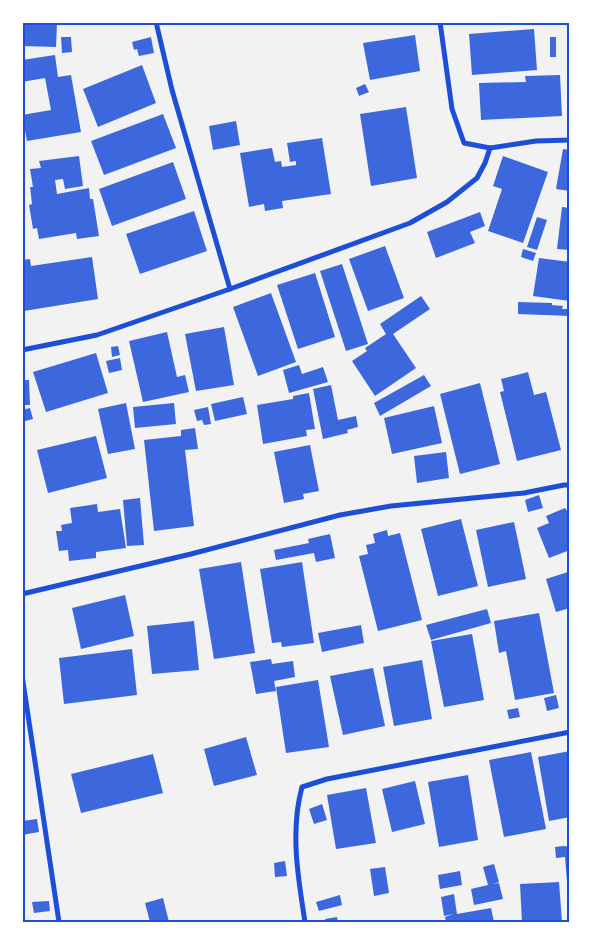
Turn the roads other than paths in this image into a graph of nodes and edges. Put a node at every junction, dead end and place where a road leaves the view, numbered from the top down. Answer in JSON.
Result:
{"nodes":[{"id":1,"x":156,"y":22,"type":"edge"},
{"id":2,"x":440,"y":22,"type":"edge"},
{"id":3,"x":570,"y":140,"type":"edge"},
{"id":4,"x":490,"y":148,"type":"junction"},
{"id":5,"x":230,"y":290,"type":"junction"},
{"id":6,"x":22,"y":350,"type":"edge"},
{"id":7,"x":570,"y":485,"type":"edge"},
{"id":8,"x":22,"y":594,"type":"edge"},
{"id":9,"x":22,"y":676,"type":"edge"},
{"id":10,"x":570,"y":732,"type":"edge"},
{"id":11,"x":59,"y":922,"type":"edge"},
{"id":12,"x":305,"y":922,"type":"edge"}],
"edges":[{"from":1,"to":5,"type":"street"},
{"from":2,"to":4,"type":"street"},
{"from":3,"to":4,"type":"street"},
{"from":4,"to":5,"type":"street"},
{"from":5,"to":6,"type":"street"},
{"from":7,"to":8,"type":"street"},
{"from":9,"to":11,"type":"street"},
{"from":10,"to":12,"type":"street"}]}
